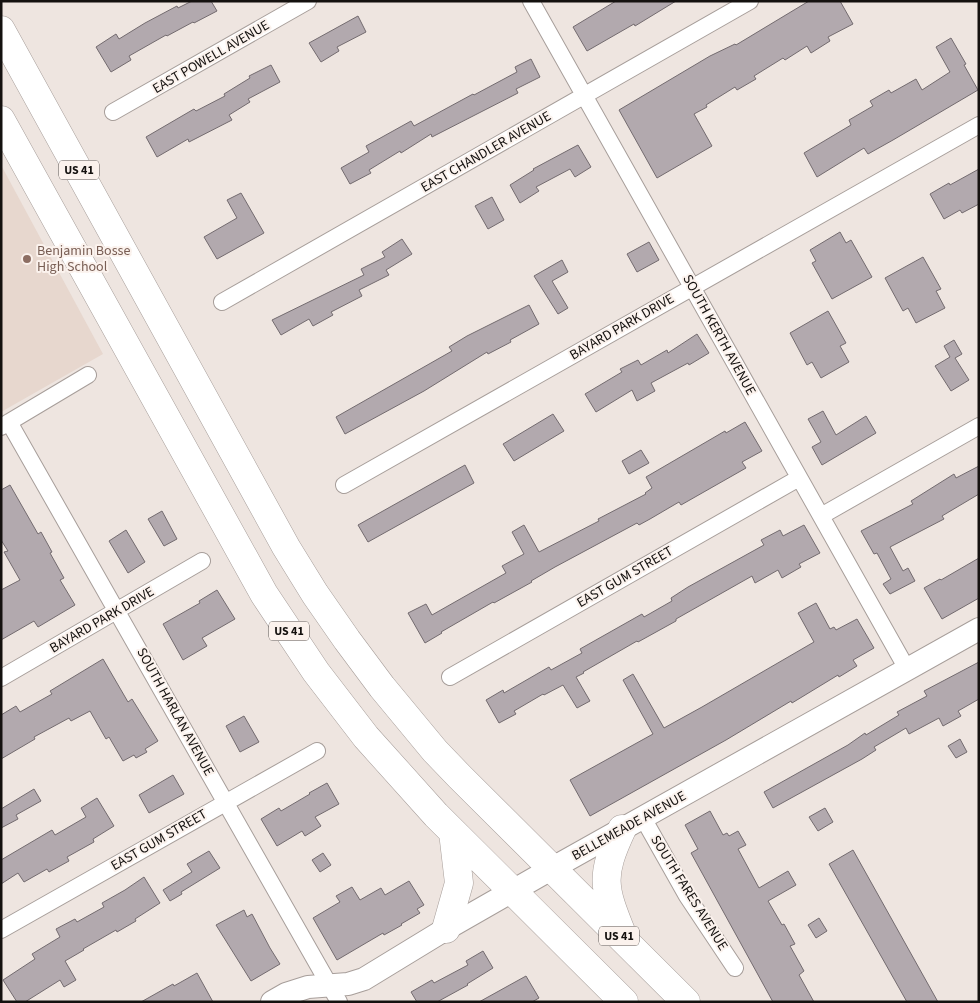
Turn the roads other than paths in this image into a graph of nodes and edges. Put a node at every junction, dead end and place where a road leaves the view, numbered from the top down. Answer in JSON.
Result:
{"nodes":[{"id":1,"x":308,"y":1,"type":"edge"},
{"id":2,"x":531,"y":1,"type":"edge"},
{"id":3,"x":750,"y":1,"type":"edge"},
{"id":4,"x":1,"y":30,"type":"edge"},
{"id":5,"x":584,"y":96,"type":"junction"},
{"id":6,"x":113,"y":112,"type":"dead end"},
{"id":7,"x":1,"y":120,"type":"edge"},
{"id":8,"x":979,"y":125,"type":"edge"},
{"id":9,"x":692,"y":288,"type":"junction"},
{"id":10,"x":222,"y":302,"type":"dead end"},
{"id":11,"x":156,"y":310,"type":"junction"},
{"id":12,"x":118,"y":332,"type":"junction"},
{"id":13,"x":88,"y":375,"type":"dead end"},
{"id":14,"x":5,"y":424,"type":"edge"},
{"id":15,"x":979,"y":426,"type":"edge"},
{"id":16,"x":799,"y":478,"type":"junction"},
{"id":17,"x":344,"y":485,"type":"dead end"},
{"id":18,"x":821,"y":516,"type":"junction"},
{"id":19,"x":202,"y":561,"type":"dead end"},
{"id":20,"x":118,"y":611,"type":"junction"},
{"id":21,"x":979,"y":629,"type":"edge"},
{"id":22,"x":907,"y":669,"type":"junction"},
{"id":23,"x":450,"y":677,"type":"dead end"},
{"id":24,"x":1,"y":678,"type":"edge"},
{"id":25,"x":317,"y":751,"type":"dead end"},
{"id":26,"x":226,"y":802,"type":"junction"},
{"id":27,"x":632,"y":824,"type":"junction"},
{"id":28,"x":453,"y":832,"type":"junction"},
{"id":29,"x":552,"y":869,"type":"junction"},
{"id":30,"x":514,"y":891,"type":"junction"},
{"id":31,"x":446,"y":929,"type":"junction"},
{"id":32,"x":1,"y":930,"type":"edge"},
{"id":33,"x":625,"y":942,"type":"junction"},
{"id":34,"x":735,"y":968,"type":"dead end"},
{"id":35,"x":334,"y":994,"type":"edge"},
{"id":36,"x":272,"y":1002,"type":"edge"},
{"id":37,"x":624,"y":1002,"type":"edge"},
{"id":38,"x":686,"y":1002,"type":"edge"}],
"edges":[{"from":1,"to":6,"type":"street","name":"EAST POWELL AVENUE"},
{"from":2,"to":5,"type":"street","name":"SOUTH KERTH AVENUE"},
{"from":3,"to":5,"type":"street","name":"EAST CHANDLER AVENUE"},
{"from":4,"to":11,"type":"highway","number":"US 41"},
{"from":5,"to":9,"type":"street","name":"SOUTH KERTH AVENUE"},
{"from":5,"to":10,"type":"street","name":"EAST CHANDLER AVENUE"},
{"from":7,"to":12,"type":"highway","number":"US 41"},
{"from":8,"to":9,"type":"street","name":"BAYARD PARK DRIVE"},
{"from":9,"to":16,"type":"street","name":"SOUTH KERTH AVENUE"},
{"from":9,"to":17,"type":"street","name":"BAYARD PARK DRIVE"},
{"from":11,"to":12,"type":"highway"},
{"from":11,"to":29,"type":"highway","number":"US 41"},
{"from":12,"to":28,"type":"highway","number":"US 41"},
{"from":13,"to":14,"type":"street"},
{"from":14,"to":20,"type":"street","name":"SOUTH HARLAN AVENUE"},
{"from":15,"to":18,"type":"street"},
{"from":16,"to":18,"type":"street","name":"SOUTH KERTH AVENUE"},
{"from":16,"to":23,"type":"street","name":"EAST GUM STREET"},
{"from":18,"to":22,"type":"street","name":"SOUTH KERTH AVENUE"},
{"from":19,"to":20,"type":"street","name":"BAYARD PARK DRIVE"},
{"from":20,"to":24,"type":"street","name":"BAYARD PARK DRIVE"},
{"from":20,"to":26,"type":"street","name":"SOUTH HARLAN AVENUE"},
{"from":21,"to":22,"type":"street","name":"BELLEMEADE AVENUE"},
{"from":22,"to":27,"type":"street","name":"BELLEMEADE AVENUE"},
{"from":25,"to":26,"type":"street","name":"EAST GUM STREET"},
{"from":26,"to":32,"type":"street","name":"EAST GUM STREET"},
{"from":26,"to":35,"type":"street","name":"SOUTH HARLAN AVENUE"},
{"from":27,"to":29,"type":"street","name":"BELLEMEADE AVENUE"},
{"from":27,"to":33,"type":"highway"},
{"from":27,"to":34,"type":"street","name":"SOUTH FARES AVENUE"},
{"from":28,"to":30,"type":"highway","number":"US 41"},
{"from":28,"to":31,"type":"highway"},
{"from":29,"to":30,"type":"street","name":"BELLEMEADE AVENUE"},
{"from":29,"to":33,"type":"highway","number":"US 41"},
{"from":30,"to":31,"type":"street","name":"BELLEMEADE AVENUE"},
{"from":30,"to":37,"type":"highway","number":"US 41"},
{"from":31,"to":35,"type":"street","name":"BELLEMEADE AVENUE"},
{"from":33,"to":38,"type":"highway","number":"US 41"},
{"from":35,"to":36,"type":"street","name":"BELLEMEADE AVENUE"}]}
